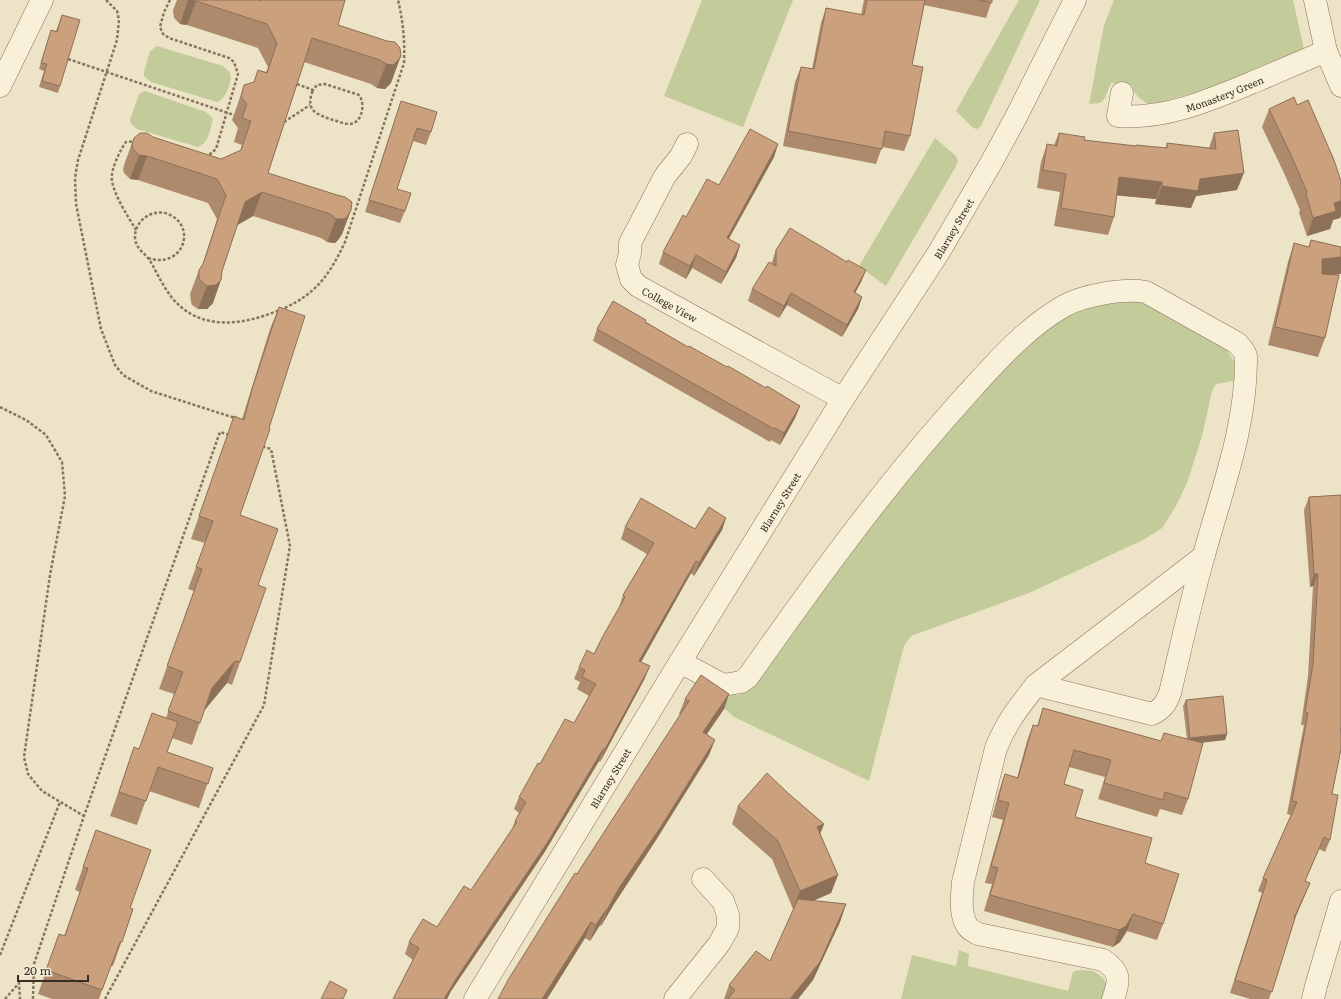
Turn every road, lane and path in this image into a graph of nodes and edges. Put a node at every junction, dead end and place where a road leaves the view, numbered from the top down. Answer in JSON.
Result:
{"nodes":[{"id":1,"x":42,"y":0,"type":"edge"},
{"id":2,"x":106,"y":0,"type":"edge"},
{"id":3,"x":170,"y":0,"type":"edge"},
{"id":4,"x":398,"y":0,"type":"edge"},
{"id":5,"x":1075,"y":0,"type":"edge"},
{"id":6,"x":1315,"y":0,"type":"edge"},
{"id":7,"x":1326,"y":51,"type":"junction"},
{"id":8,"x":68,"y":59,"type":"edge"},
{"id":9,"x":106,"y":72,"type":"junction"},
{"id":10,"x":297,"y":84,"type":"edge"},
{"id":11,"x":0,"y":86,"type":"edge"},
{"id":12,"x":1341,"y":86,"type":"edge"},
{"id":13,"x":313,"y":90,"type":"junction"},
{"id":14,"x":1122,"y":93,"type":"dead end"},
{"id":15,"x":310,"y":105,"type":"junction"},
{"id":16,"x":228,"y":113,"type":"junction"},
{"id":17,"x":234,"y":115,"type":"dead end"},
{"id":18,"x":284,"y":122,"type":"edge"},
{"id":19,"x":140,"y":140,"type":"edge"},
{"id":20,"x":687,"y":144,"type":"dead end"},
{"id":21,"x":205,"y":158,"type":"edge"},
{"id":22,"x":136,"y":231,"type":"junction"},
{"id":23,"x":148,"y":258,"type":"junction"},
{"id":24,"x":843,"y":399,"type":"junction"},
{"id":25,"x":0,"y":407,"type":"edge"},
{"id":26,"x":237,"y":419,"type":"edge"},
{"id":27,"x":235,"y":437,"type":"edge"},
{"id":28,"x":257,"y":444,"type":"edge"},
{"id":29,"x":1203,"y":557,"type":"junction"},
{"id":30,"x":680,"y":662,"type":"junction"},
{"id":31,"x":1036,"y":684,"type":"junction"},
{"id":32,"x":60,"y":802,"type":"junction"},
{"id":33,"x":84,"y":816,"type":"junction"},
{"id":34,"x":703,"y":879,"type":"dead end"},
{"id":35,"x":1341,"y":901,"type":"edge"},
{"id":36,"x":0,"y":955,"type":"edge"},
{"id":37,"x":5,"y":999,"type":"edge"},
{"id":38,"x":20,"y":999,"type":"edge"},
{"id":39,"x":33,"y":999,"type":"edge"},
{"id":40,"x":105,"y":999,"type":"edge"},
{"id":41,"x":475,"y":999,"type":"edge"},
{"id":42,"x":675,"y":999,"type":"edge"},
{"id":43,"x":1113,"y":999,"type":"edge"},
{"id":44,"x":1313,"y":999,"type":"edge"}],
"edges":[{"from":1,"to":11,"type":"street"},
{"from":2,"to":9,"type":"path"},
{"from":3,"to":16,"type":"path"},
{"from":4,"to":23,"type":"path"},
{"from":5,"to":24,"type":"street","name":"Blarney Street"},
{"from":6,"to":7,"type":"street"},
{"from":7,"to":12,"type":"street"},
{"from":7,"to":14,"type":"street","name":"Monastery Green"},
{"from":8,"to":9,"type":"path"},
{"from":9,"to":16,"type":"path"},
{"from":9,"to":26,"type":"path"},
{"from":10,"to":13,"type":"path"},
{"from":13,"to":15,"type":"path"},
{"from":13,"to":15,"type":"path"},
{"from":15,"to":18,"type":"path"},
{"from":16,"to":17,"type":"path"},
{"from":16,"to":21,"type":"path"},
{"from":19,"to":22,"type":"path"},
{"from":20,"to":24,"type":"street","name":"College View"},
{"from":22,"to":23,"type":"path"},
{"from":22,"to":23,"type":"path"},
{"from":24,"to":30,"type":"street","name":"Blarney Street"},
{"from":25,"to":32,"type":"path"},
{"from":27,"to":33,"type":"path"},
{"from":28,"to":40,"type":"path"},
{"from":29,"to":30,"type":"street"},
{"from":29,"to":31,"type":"street"},
{"from":29,"to":31,"type":"street"},
{"from":30,"to":41,"type":"street","name":"Blarney Street"},
{"from":31,"to":43,"type":"street"},
{"from":32,"to":33,"type":"path"},
{"from":32,"to":36,"type":"path"},
{"from":33,"to":39,"type":"path"},
{"from":34,"to":42,"type":"street"},
{"from":35,"to":44,"type":"street"},
{"from":37,"to":38,"type":"path"}]}
